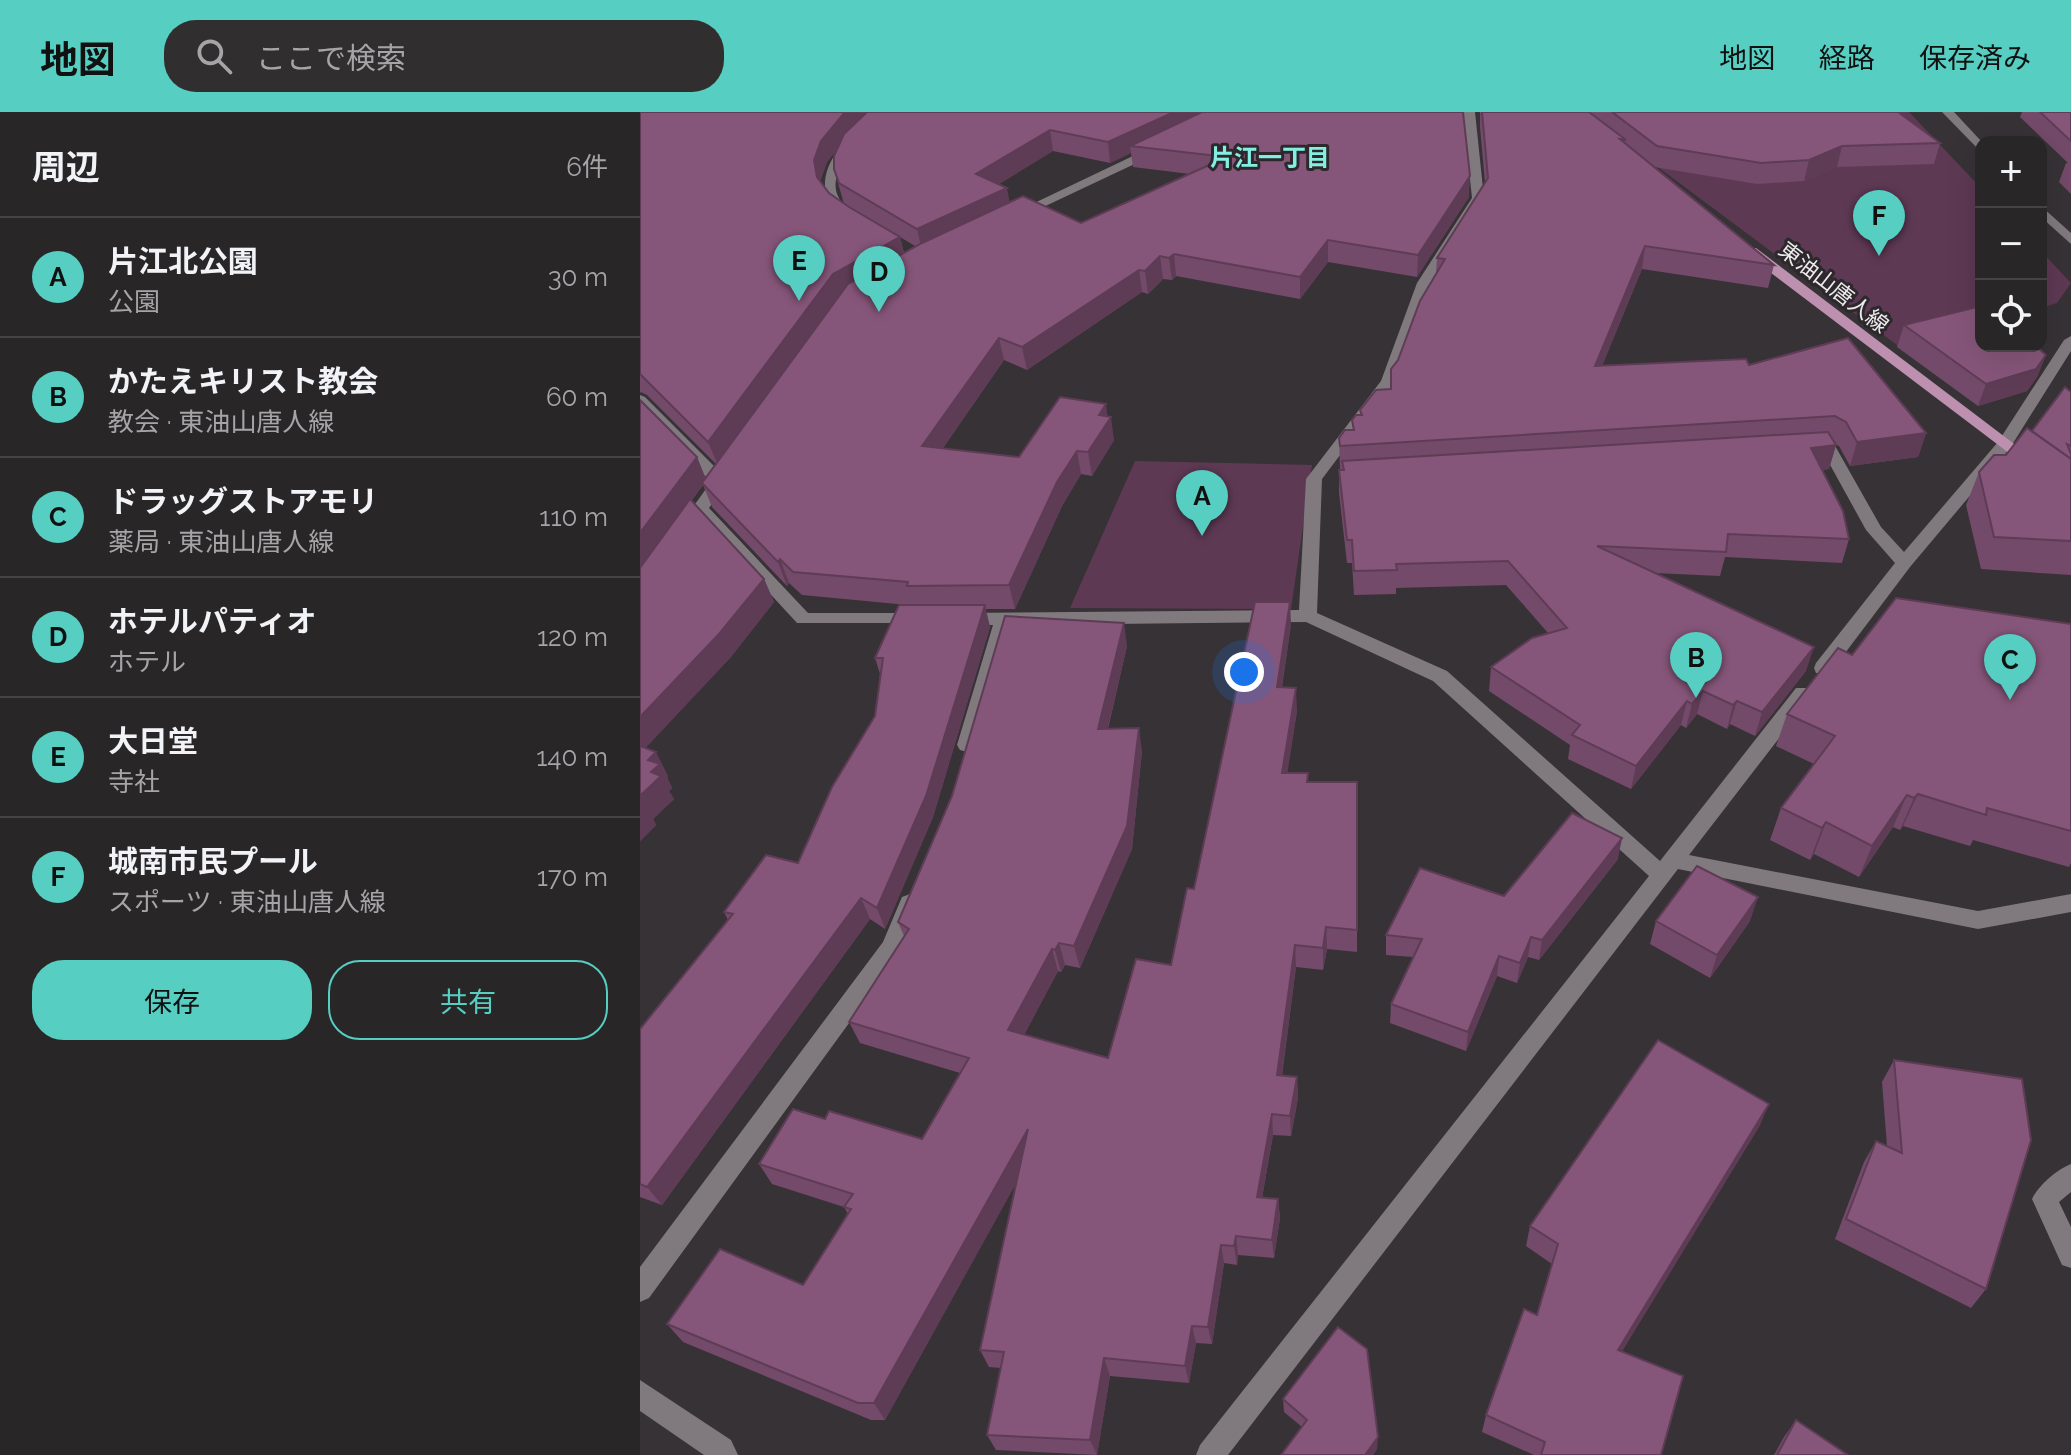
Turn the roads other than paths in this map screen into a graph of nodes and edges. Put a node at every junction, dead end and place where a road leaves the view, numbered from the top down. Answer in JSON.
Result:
{"nodes":[{"id":1,"x":883,"y":112,"type":"edge"},
{"id":2,"x":1469,"y":112,"type":"edge"},
{"id":3,"x":1948,"y":112,"type":"edge"},
{"id":4,"x":1975,"y":141,"type":"edge"},
{"id":5,"x":1164,"y":145,"type":"edge"},
{"id":6,"x":2047,"y":216,"type":"edge"},
{"id":7,"x":1006,"y":219,"type":"edge"},
{"id":8,"x":861,"y":223,"type":"edge"},
{"id":9,"x":2071,"y":240,"type":"edge"},
{"id":10,"x":1743,"y":245,"type":"edge"},
{"id":11,"x":2071,"y":340,"type":"edge"},
{"id":12,"x":640,"y":400,"type":"edge"},
{"id":13,"x":2004,"y":445,"type":"junction"},
{"id":14,"x":1796,"y":449,"type":"edge"},
{"id":15,"x":2071,"y":495,"type":"edge"},
{"id":16,"x":701,"y":509,"type":"junction"},
{"id":17,"x":675,"y":543,"type":"edge"},
{"id":18,"x":1904,"y":563,"type":"junction"},
{"id":19,"x":1308,"y":616,"type":"junction"},
{"id":20,"x":1004,"y":619,"type":"junction"},
{"id":21,"x":959,"y":772,"type":"edge"},
{"id":22,"x":1667,"y":867,"type":"junction"},
{"id":23,"x":916,"y":890,"type":"edge"},
{"id":24,"x":2071,"y":903,"type":"edge"},
{"id":25,"x":2071,"y":1176,"type":"edge"},
{"id":26,"x":2071,"y":1256,"type":"edge"},
{"id":27,"x":640,"y":1289,"type":"edge"},
{"id":28,"x":640,"y":1394,"type":"edge"},
{"id":29,"x":724,"y":1455,"type":"edge"},
{"id":30,"x":1210,"y":1455,"type":"edge"}],
"edges":[{"from":1,"to":8,"type":"street"},
{"from":2,"to":19,"type":"street"},
{"from":3,"to":4,"type":"street"},
{"from":5,"to":7,"type":"street"},
{"from":6,"to":9,"type":"street"},
{"from":10,"to":13,"type":"main road","name":"東油山唐人線"},
{"from":11,"to":13,"type":"street"},
{"from":12,"to":16,"type":"street"},
{"from":13,"to":15,"type":"main road","name":"東油山唐人線"},
{"from":13,"to":18,"type":"street"},
{"from":14,"to":18,"type":"street"},
{"from":16,"to":17,"type":"street"},
{"from":16,"to":20,"type":"street"},
{"from":18,"to":22,"type":"street"},
{"from":19,"to":20,"type":"street"},
{"from":19,"to":22,"type":"street"},
{"from":20,"to":21,"type":"street"},
{"from":22,"to":24,"type":"street"},
{"from":22,"to":30,"type":"street"},
{"from":23,"to":27,"type":"street"},
{"from":25,"to":26,"type":"street"},
{"from":28,"to":29,"type":"street"}]}
